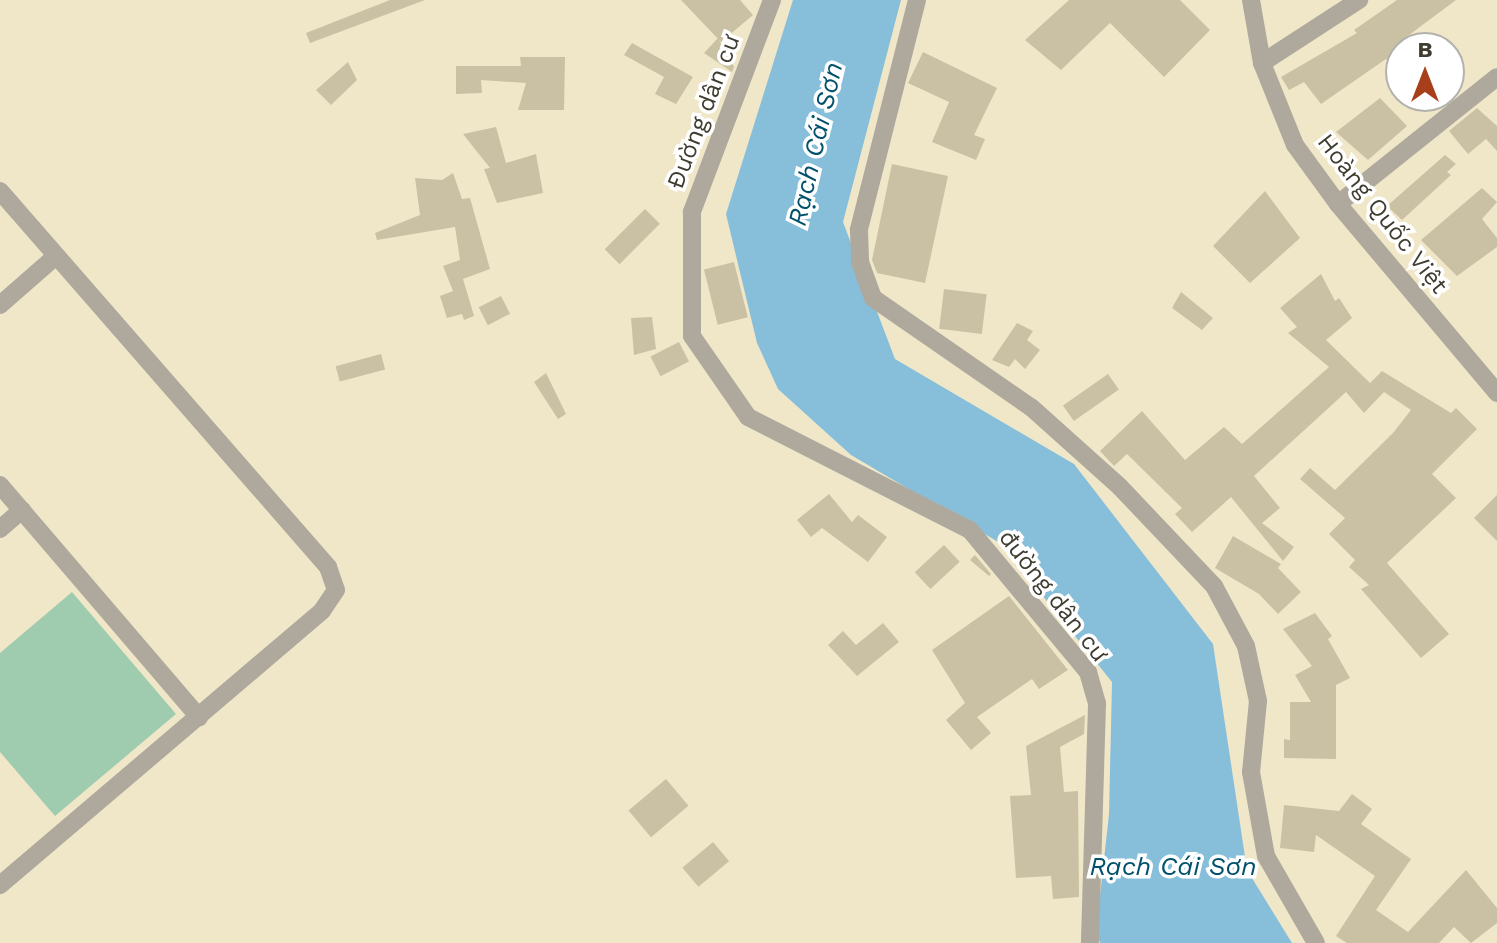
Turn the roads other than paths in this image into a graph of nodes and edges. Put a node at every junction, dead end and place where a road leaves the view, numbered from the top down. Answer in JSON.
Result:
{"nodes":[{"id":1,"x":772,"y":0,"type":"edge"},
{"id":2,"x":917,"y":0,"type":"edge"},
{"id":3,"x":1251,"y":0,"type":"edge"},
{"id":4,"x":1359,"y":0,"type":"edge"},
{"id":5,"x":1262,"y":63,"type":"junction"},
{"id":6,"x":1497,"y":77,"type":"edge"},
{"id":7,"x":0,"y":191,"type":"edge"},
{"id":8,"x":1338,"y":204,"type":"junction"},
{"id":9,"x":56,"y":256,"type":"junction"},
{"id":10,"x":0,"y":305,"type":"edge"},
{"id":11,"x":1493,"y":382,"type":"edge"},
{"id":12,"x":748,"y":417,"type":"joint"},
{"id":13,"x":0,"y":485,"type":"edge"},
{"id":14,"x":22,"y":510,"type":"junction"},
{"id":15,"x":0,"y":529,"type":"edge"},
{"id":16,"x":199,"y":717,"type":"junction"},
{"id":17,"x":0,"y":885,"type":"edge"},
{"id":18,"x":1090,"y":943,"type":"edge"},
{"id":19,"x":1316,"y":943,"type":"edge"}],
"edges":[{"from":1,"to":12,"type":"street","name":"Đường dân cư"},
{"from":2,"to":19,"type":"street"},
{"from":3,"to":5,"type":"street","name":"Hoàng Quốc Việt"},
{"from":4,"to":5,"type":"street"},
{"from":5,"to":8,"type":"street","name":"Hoàng Quốc Việt"},
{"from":6,"to":8,"type":"street"},
{"from":7,"to":9,"type":"street"},
{"from":8,"to":11,"type":"street","name":"Hoàng Quốc Việt"},
{"from":9,"to":10,"type":"street"},
{"from":9,"to":16,"type":"street"},
{"from":12,"to":18,"type":"street","name":"đường dân cư"},
{"from":13,"to":14,"type":"street"},
{"from":14,"to":15,"type":"street"},
{"from":14,"to":16,"type":"street"},
{"from":16,"to":17,"type":"street"}]}
